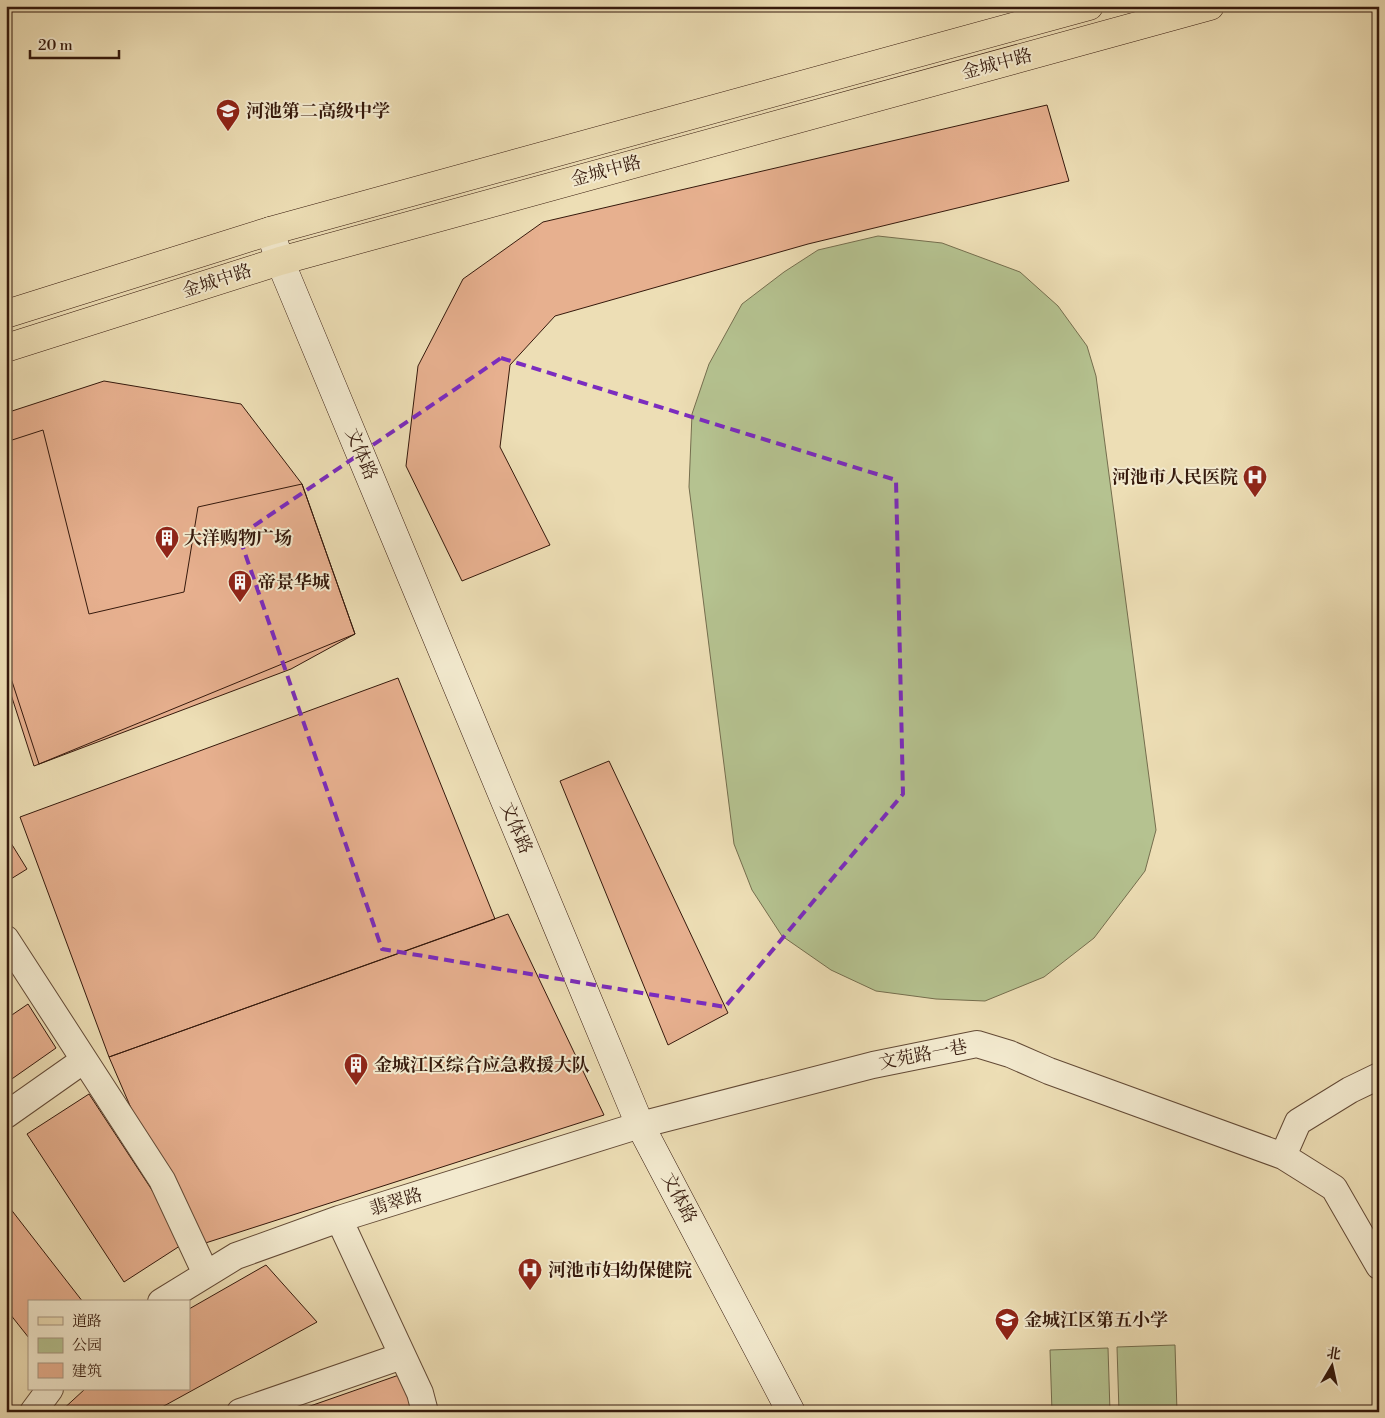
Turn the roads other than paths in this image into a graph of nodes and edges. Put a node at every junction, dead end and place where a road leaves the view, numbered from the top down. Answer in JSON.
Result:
{"nodes":[{"id":1,"x":1089,"y":6,"type":"edge"},
{"id":2,"x":1210,"y":6,"type":"edge"},
{"id":3,"x":270,"y":231,"type":"junction"},
{"id":4,"x":280,"y":261,"type":"junction"},
{"id":5,"x":6,"y":314,"type":"edge"},
{"id":6,"x":6,"y":348,"type":"edge"},
{"id":7,"x":6,"y":939,"type":"edge"},
{"id":8,"x":84,"y":1060,"type":"junction"},
{"id":9,"x":1379,"y":1076,"type":"edge"},
{"id":10,"x":6,"y":1115,"type":"edge"},
{"id":11,"x":640,"y":1125,"type":"junction"},
{"id":12,"x":1284,"y":1156,"type":"junction"},
{"id":13,"x":338,"y":1220,"type":"junction"},
{"id":14,"x":1379,"y":1266,"type":"edge"},
{"id":15,"x":206,"y":1274,"type":"junction"},
{"id":16,"x":164,"y":1300,"type":"edge"},
{"id":17,"x":402,"y":1356,"type":"junction"},
{"id":18,"x":49,"y":1390,"type":"edge"},
{"id":19,"x":32,"y":1412,"type":"edge"},
{"id":20,"x":240,"y":1412,"type":"edge"},
{"id":21,"x":425,"y":1412,"type":"edge"},
{"id":22,"x":791,"y":1412,"type":"edge"}],
"edges":[{"from":1,"to":3,"type":"main road","name":"金城中路"},
{"from":2,"to":4,"type":"main road","name":"金城中路"},
{"from":3,"to":4,"type":"main road","name":"文体路"},
{"from":3,"to":5,"type":"main road","name":"金城中路"},
{"from":4,"to":6,"type":"main road","name":"金城中路"},
{"from":4,"to":11,"type":"main road","name":"文体路"},
{"from":7,"to":8,"type":"street"},
{"from":8,"to":10,"type":"street"},
{"from":8,"to":15,"type":"street"},
{"from":9,"to":12,"type":"street"},
{"from":11,"to":12,"type":"street","name":"文苑路一巷"},
{"from":11,"to":13,"type":"street","name":"翡翠路"},
{"from":11,"to":22,"type":"main road","name":"文体路"},
{"from":12,"to":14,"type":"street","name":"文苑路一巷"},
{"from":13,"to":15,"type":"street","name":"翡翠路"},
{"from":13,"to":17,"type":"street"},
{"from":15,"to":16,"type":"street","name":"翡翠路"},
{"from":17,"to":20,"type":"street"},
{"from":17,"to":21,"type":"street"},
{"from":18,"to":19,"type":"street"}]}
